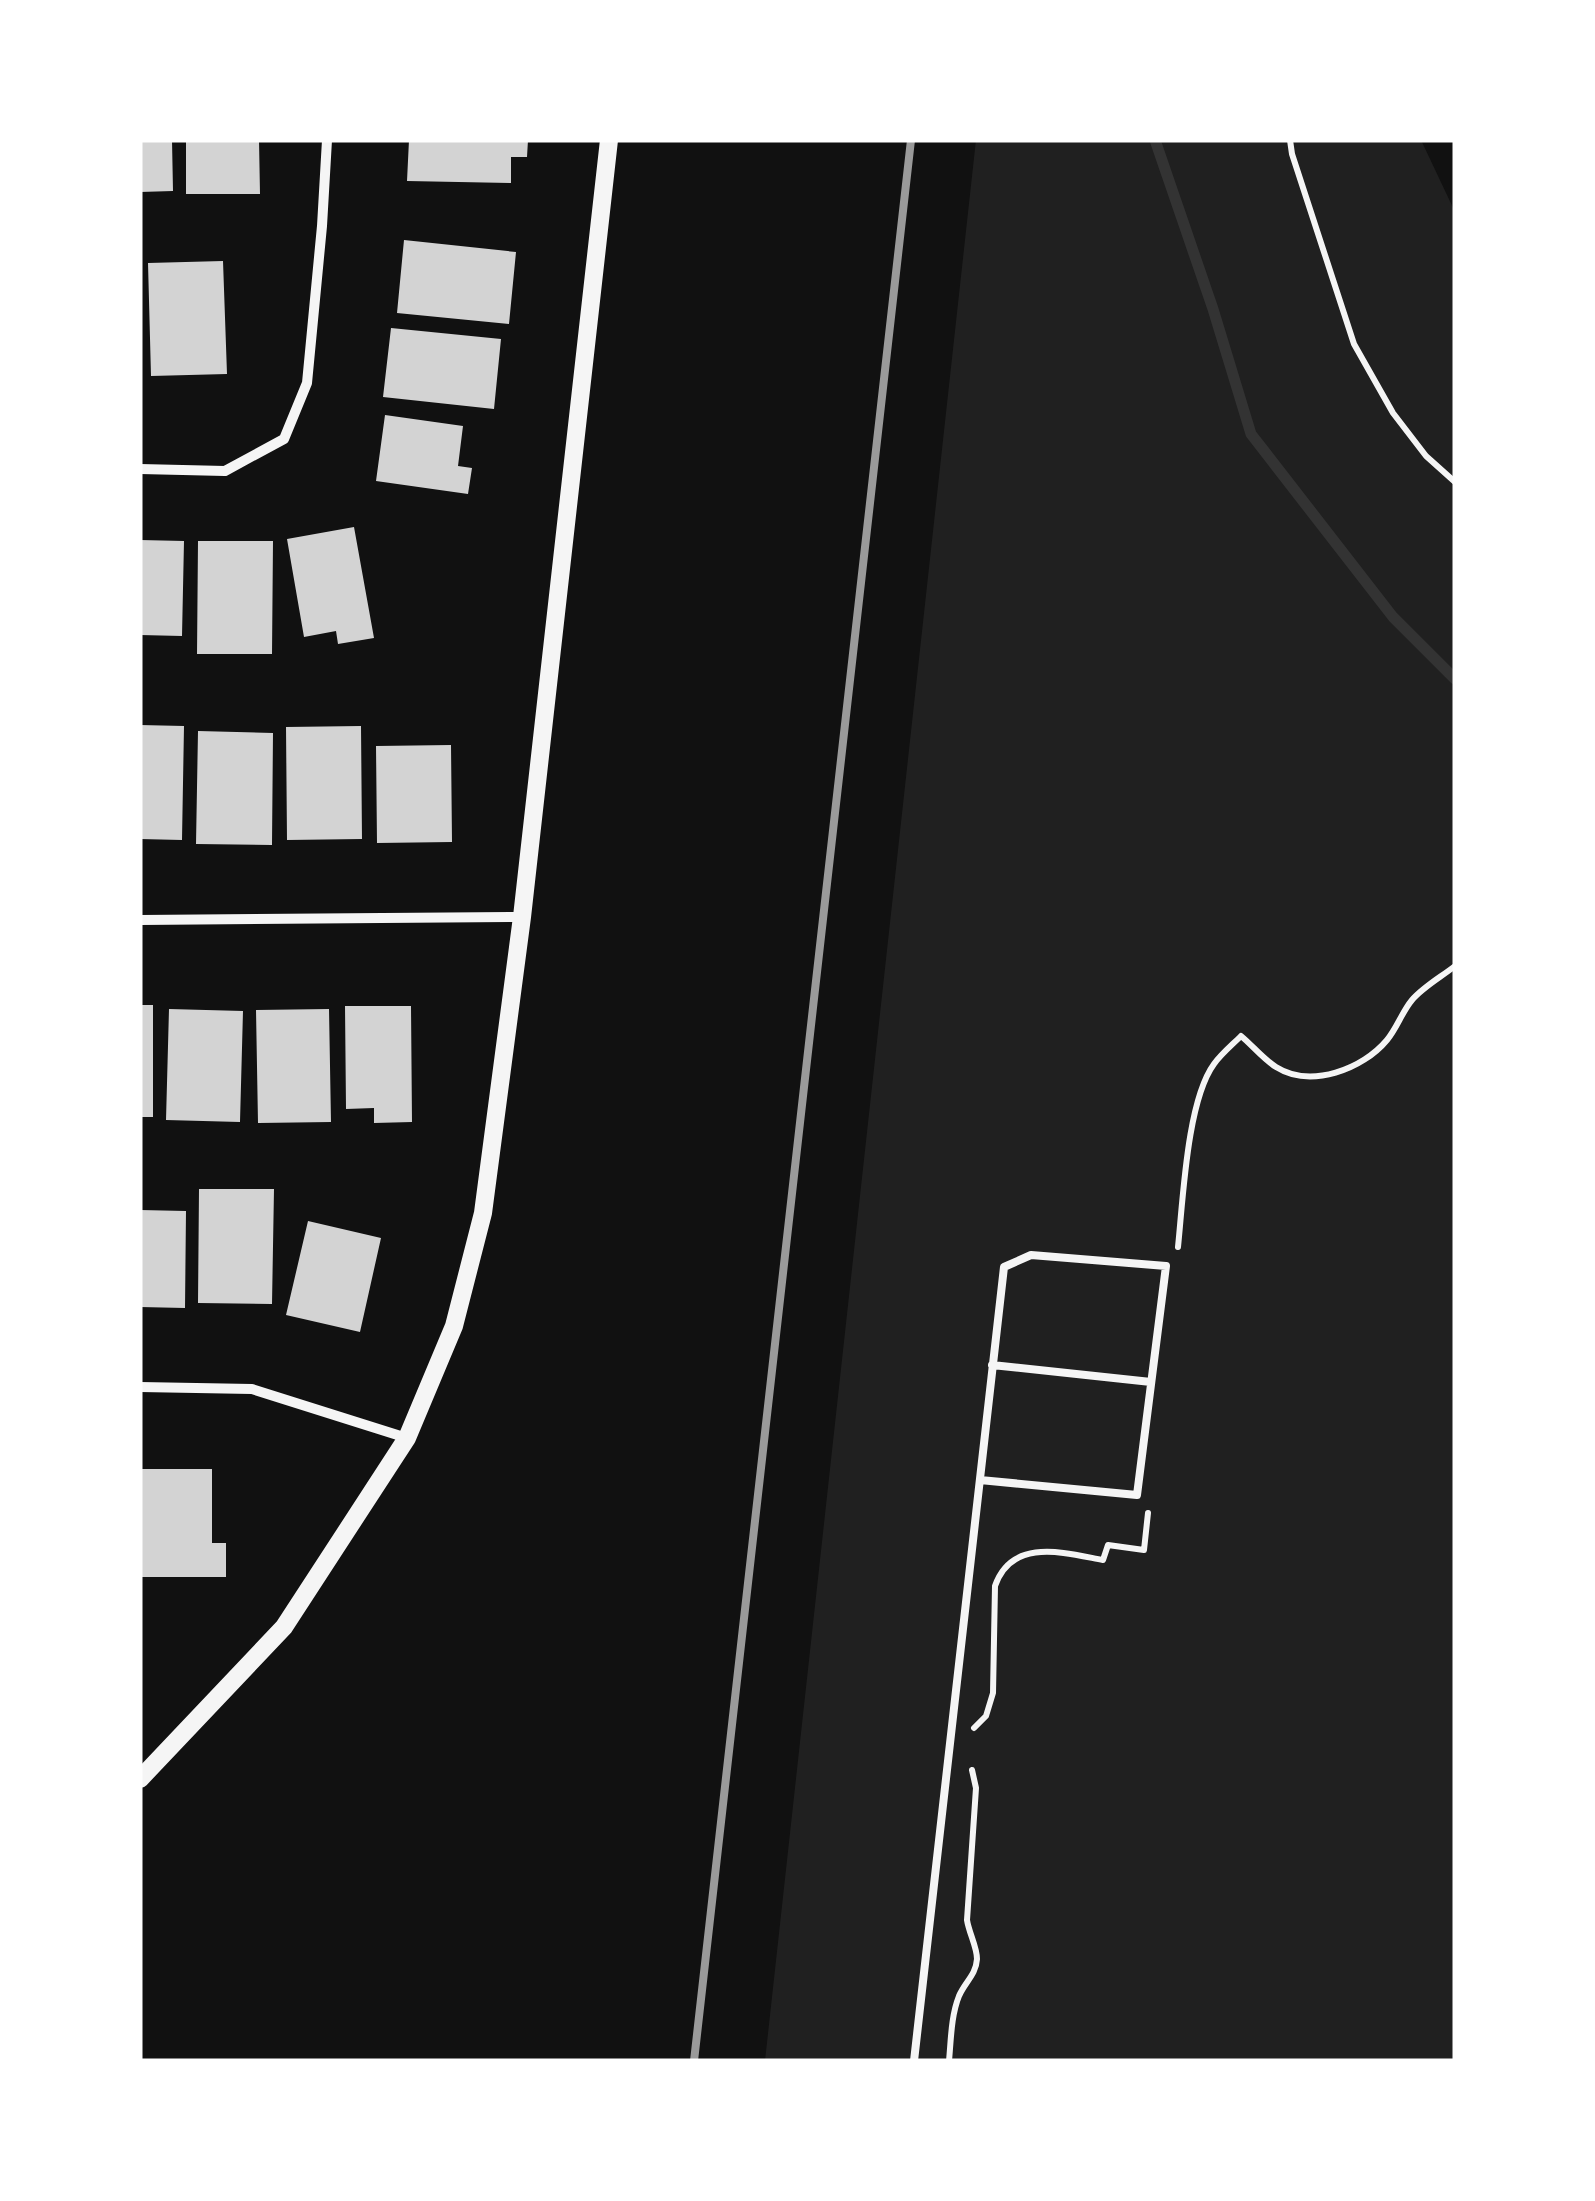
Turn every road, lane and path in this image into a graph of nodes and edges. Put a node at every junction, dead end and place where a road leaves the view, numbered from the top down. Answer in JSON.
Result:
{"nodes":[{"id":1,"x":326,"y":140,"type":"edge"},
{"id":2,"x":609,"y":140,"type":"edge"},
{"id":3,"x":1290,"y":140,"type":"edge"},
{"id":4,"x":140,"y":470,"type":"edge"},
{"id":5,"x":1455,"y":482,"type":"edge"},
{"id":6,"x":522,"y":916,"type":"junction"},
{"id":7,"x":140,"y":920,"type":"edge"},
{"id":8,"x":992,"y":1365,"type":"junction"},
{"id":9,"x":1151,"y":1382,"type":"junction"},
{"id":10,"x":140,"y":1388,"type":"edge"},
{"id":11,"x":407,"y":1438,"type":"junction"},
{"id":12,"x":980,"y":1480,"type":"junction"},
{"id":13,"x":140,"y":1779,"type":"edge"},
{"id":14,"x":914,"y":2061,"type":"edge"}],
"edges":[{"from":1,"to":4,"type":"street"},
{"from":2,"to":6,"type":"street"},
{"from":3,"to":5,"type":"path"},
{"from":6,"to":7,"type":"street"},
{"from":6,"to":11,"type":"street"},
{"from":8,"to":9,"type":"lane"},
{"from":8,"to":9,"type":"lane"},
{"from":8,"to":12,"type":"lane"},
{"from":9,"to":12,"type":"lane"},
{"from":10,"to":11,"type":"street"},
{"from":11,"to":13,"type":"street"},
{"from":12,"to":14,"type":"lane"}]}
